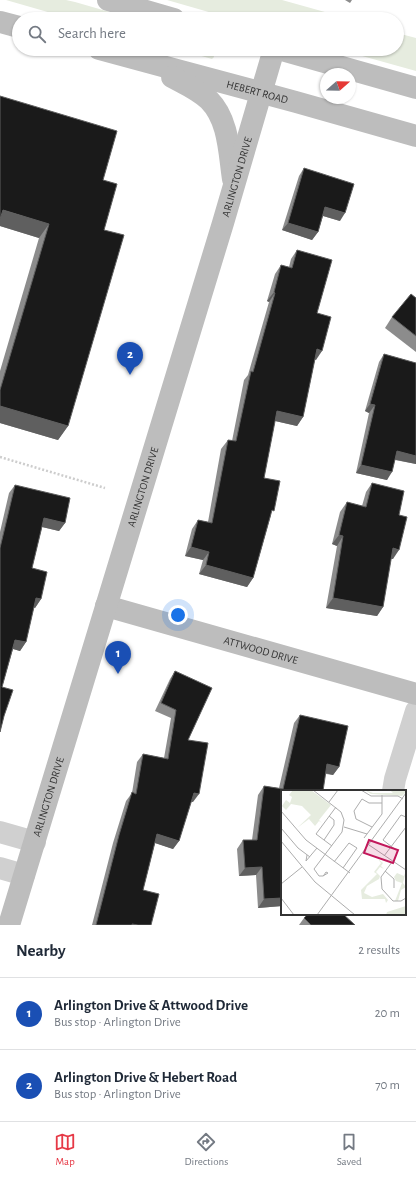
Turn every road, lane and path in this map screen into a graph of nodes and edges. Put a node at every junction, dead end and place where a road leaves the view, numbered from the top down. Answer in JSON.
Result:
{"nodes":[{"id":1,"x":108,"y":0,"type":"edge"},
{"id":2,"x":150,"y":12,"type":"edge"},
{"id":3,"x":0,"y":22,"type":"edge"},
{"id":4,"x":12,"y":25,"type":"edge"},
{"id":5,"x":125,"y":56,"type":"edge"},
{"id":6,"x":272,"y":56,"type":"edge"},
{"id":7,"x":303,"y":56,"type":"edge"},
{"id":8,"x":143,"y":61,"type":"junction"},
{"id":9,"x":416,"y":88,"type":"edge"},
{"id":10,"x":262,"y":93,"type":"junction"},
{"id":11,"x":416,"y":136,"type":"edge"},
{"id":12,"x":234,"y":186,"type":"junction"},
{"id":13,"x":0,"y":457,"type":"edge"},
{"id":14,"x":105,"y":488,"type":"dead end"},
{"id":15,"x":106,"y":606,"type":"junction"},
{"id":16,"x":416,"y":694,"type":"edge"},
{"id":17,"x":416,"y":711,"type":"edge"},
{"id":18,"x":393,"y":790,"type":"edge"},
{"id":19,"x":0,"y":832,"type":"edge"},
{"id":20,"x":35,"y":842,"type":"junction"},
{"id":21,"x":0,"y":868,"type":"edge"},
{"id":22,"x":24,"y":875,"type":"junction"},
{"id":23,"x":10,"y":925,"type":"edge"}],
"edges":[{"from":1,"to":2,"type":"street"},
{"from":3,"to":4,"type":"street"},
{"from":5,"to":8,"type":"street","name":"HEBERT ROAD"},
{"from":6,"to":10,"type":"street","name":"ARLINGTON DRIVE"},
{"from":7,"to":9,"type":"street"},
{"from":8,"to":10,"type":"street","name":"HEBERT ROAD"},
{"from":8,"to":12,"type":"street"},
{"from":10,"to":11,"type":"street","name":"HEBERT ROAD"},
{"from":10,"to":12,"type":"street","name":"ARLINGTON DRIVE"},
{"from":12,"to":15,"type":"street","name":"ARLINGTON DRIVE"},
{"from":13,"to":14,"type":"path"},
{"from":15,"to":16,"type":"street","name":"ATTWOOD DRIVE"},
{"from":15,"to":20,"type":"street","name":"ARLINGTON DRIVE"},
{"from":17,"to":18,"type":"street"},
{"from":19,"to":20,"type":"street"},
{"from":20,"to":22,"type":"street","name":"ARLINGTON DRIVE"},
{"from":21,"to":22,"type":"street"},
{"from":22,"to":23,"type":"street","name":"ARLINGTON DRIVE"}]}
